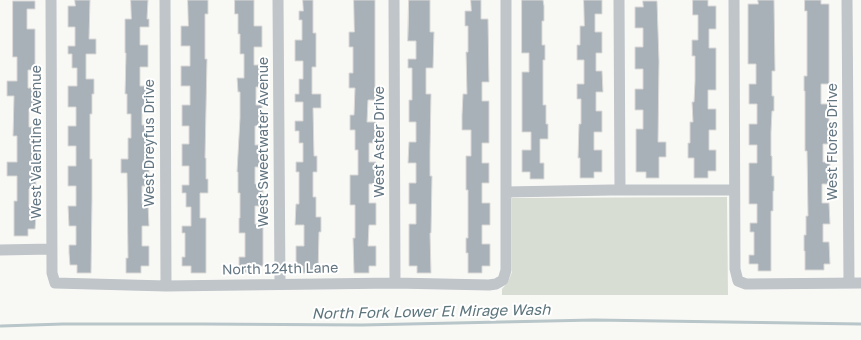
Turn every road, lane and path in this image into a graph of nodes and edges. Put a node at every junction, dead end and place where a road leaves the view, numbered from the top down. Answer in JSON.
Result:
{"nodes":[{"id":1,"x":51,"y":0,"type":"edge"},
{"id":2,"x":165,"y":0,"type":"edge"},
{"id":3,"x":278,"y":0,"type":"edge"},
{"id":4,"x":394,"y":0,"type":"edge"},
{"id":5,"x":506,"y":0,"type":"edge"},
{"id":6,"x":619,"y":0,"type":"edge"},
{"id":7,"x":734,"y":0,"type":"edge"},
{"id":8,"x":847,"y":0,"type":"edge"},
{"id":9,"x":620,"y":190,"type":"junction"},
{"id":10,"x":734,"y":190,"type":"junction"},
{"id":11,"x":506,"y":192,"type":"junction"},
{"id":12,"x":52,"y":249,"type":"junction"},
{"id":13,"x":0,"y":250,"type":"edge"},
{"id":14,"x":56,"y":283,"type":"joint"},
{"id":15,"x":395,"y":283,"type":"junction"},
{"id":16,"x":849,"y":283,"type":"junction"},
{"id":17,"x":861,"y":283,"type":"edge"},
{"id":18,"x":280,"y":284,"type":"junction"},
{"id":19,"x":166,"y":286,"type":"junction"}],
"edges":[{"from":1,"to":12,"type":"street","name":"West Valentine Avenue"},
{"from":2,"to":19,"type":"street","name":"West Dreyfus Drive"},
{"from":3,"to":18,"type":"street","name":"West Sweetwater Avenue"},
{"from":4,"to":15,"type":"street","name":"West Aster Drive"},
{"from":5,"to":11,"type":"street"},
{"from":6,"to":9,"type":"street"},
{"from":7,"to":10,"type":"street"},
{"from":8,"to":16,"type":"street","name":"West Flores Drive"},
{"from":9,"to":10,"type":"street"},
{"from":9,"to":11,"type":"street"},
{"from":10,"to":16,"type":"street"},
{"from":11,"to":15,"type":"street","name":"North 124th Lane"},
{"from":12,"to":13,"type":"street"},
{"from":12,"to":14,"type":"street","name":"West Valentine Avenue"},
{"from":14,"to":19,"type":"street","name":"North 124th Lane"},
{"from":15,"to":18,"type":"street","name":"North 124th Lane"},
{"from":16,"to":17,"type":"street"},
{"from":18,"to":19,"type":"street","name":"North 124th Lane"}]}
